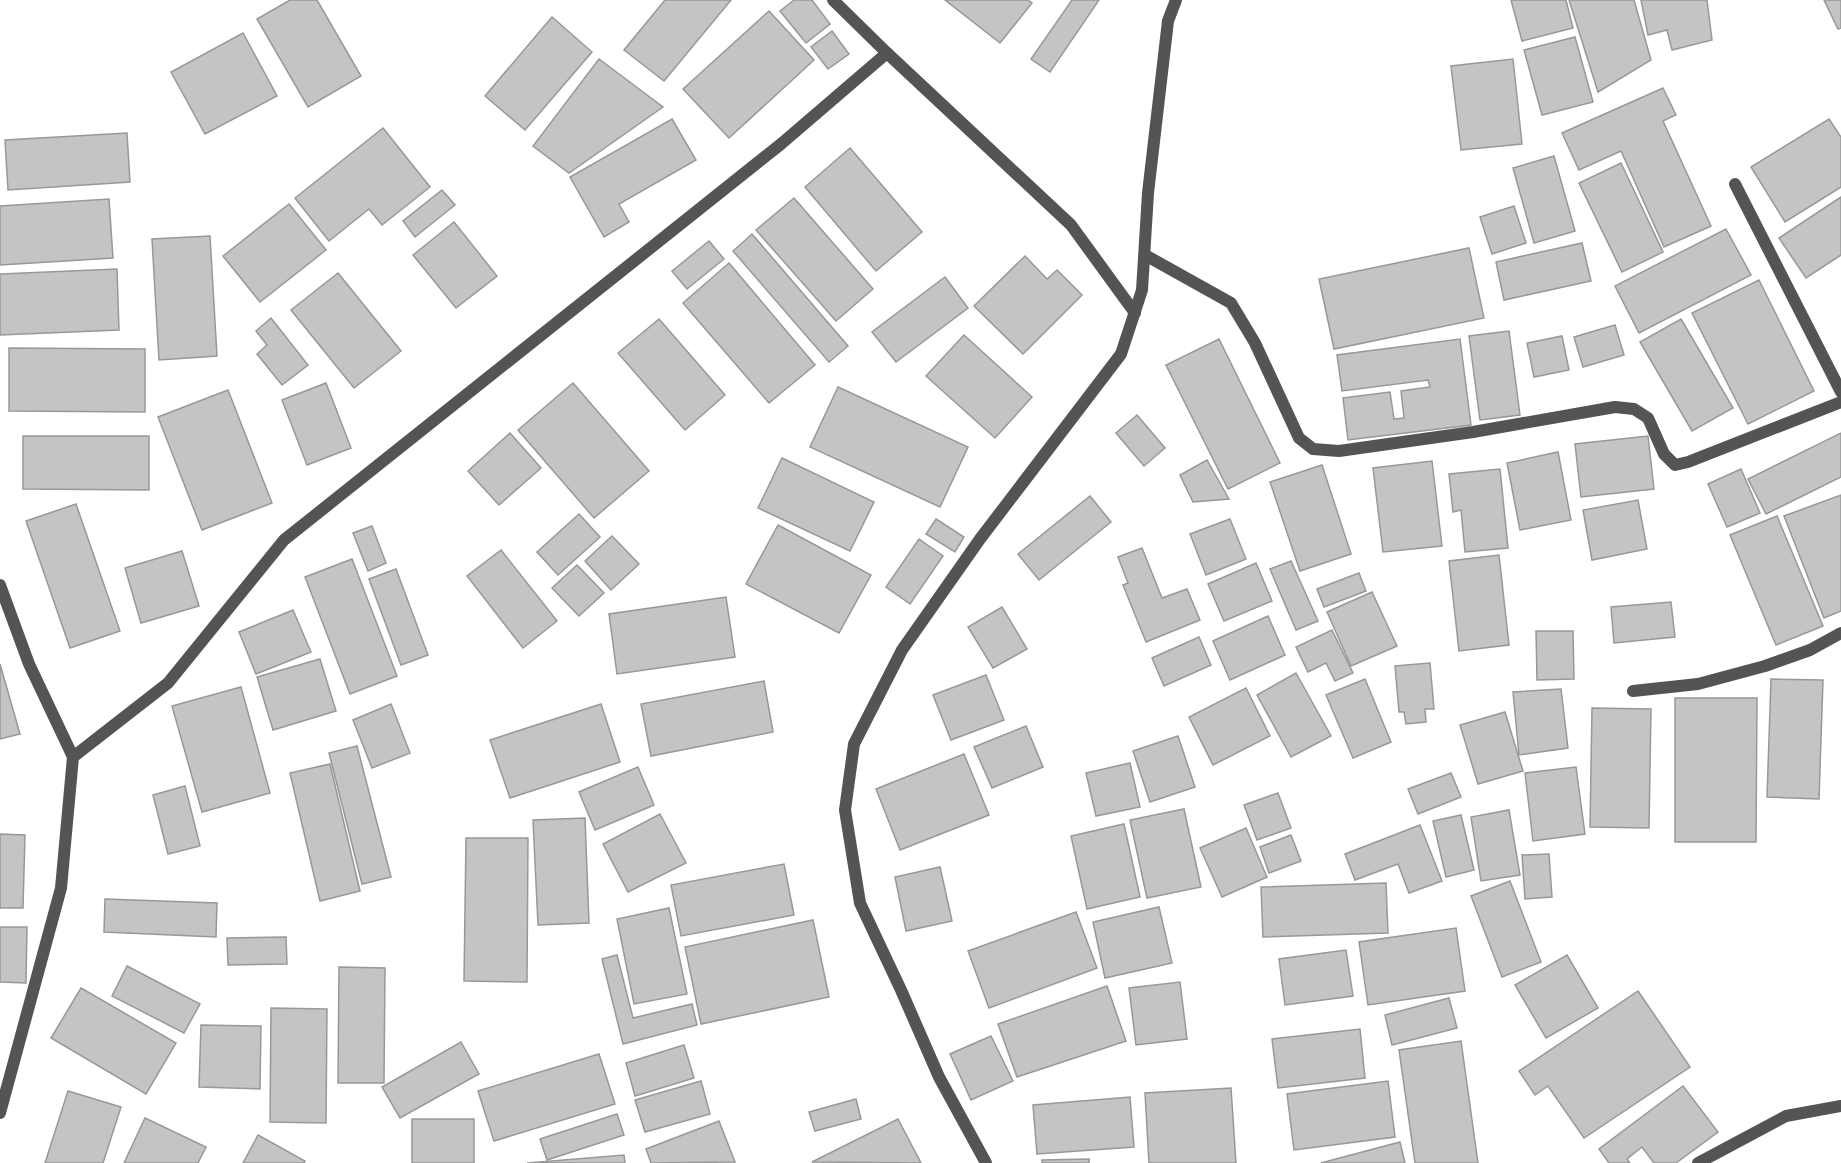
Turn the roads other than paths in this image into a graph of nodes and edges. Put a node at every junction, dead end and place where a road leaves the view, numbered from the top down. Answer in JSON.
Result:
{"nodes":[{"id":1,"x":833,"y":0,"type":"edge"},
{"id":2,"x":1176,"y":0,"type":"edge"},
{"id":3,"x":887,"y":53,"type":"junction"},
{"id":4,"x":1735,"y":184,"type":"dead end"},
{"id":5,"x":1145,"y":255,"type":"junction"},
{"id":6,"x":1135,"y":313,"type":"junction"},
{"id":7,"x":1841,"y":392,"type":"edge"},
{"id":8,"x":1841,"y":402,"type":"edge"},
{"id":9,"x":0,"y":585,"type":"edge"},
{"id":10,"x":1841,"y":633,"type":"edge"},
{"id":11,"x":1633,"y":691,"type":"dead end"},
{"id":12,"x":73,"y":758,"type":"junction"},
{"id":13,"x":1841,"y":1106,"type":"edge"},
{"id":14,"x":0,"y":1113,"type":"edge"},
{"id":15,"x":986,"y":1163,"type":"edge"},
{"id":16,"x":1698,"y":1163,"type":"edge"}],
"edges":[{"from":1,"to":3,"type":"street"},
{"from":2,"to":5,"type":"street"},
{"from":3,"to":6,"type":"street"},
{"from":3,"to":12,"type":"street"},
{"from":4,"to":7,"type":"street"},
{"from":5,"to":6,"type":"street"},
{"from":5,"to":8,"type":"street"},
{"from":6,"to":15,"type":"street"},
{"from":9,"to":12,"type":"street"},
{"from":10,"to":11,"type":"street"},
{"from":12,"to":14,"type":"street"},
{"from":13,"to":16,"type":"street"}]}
